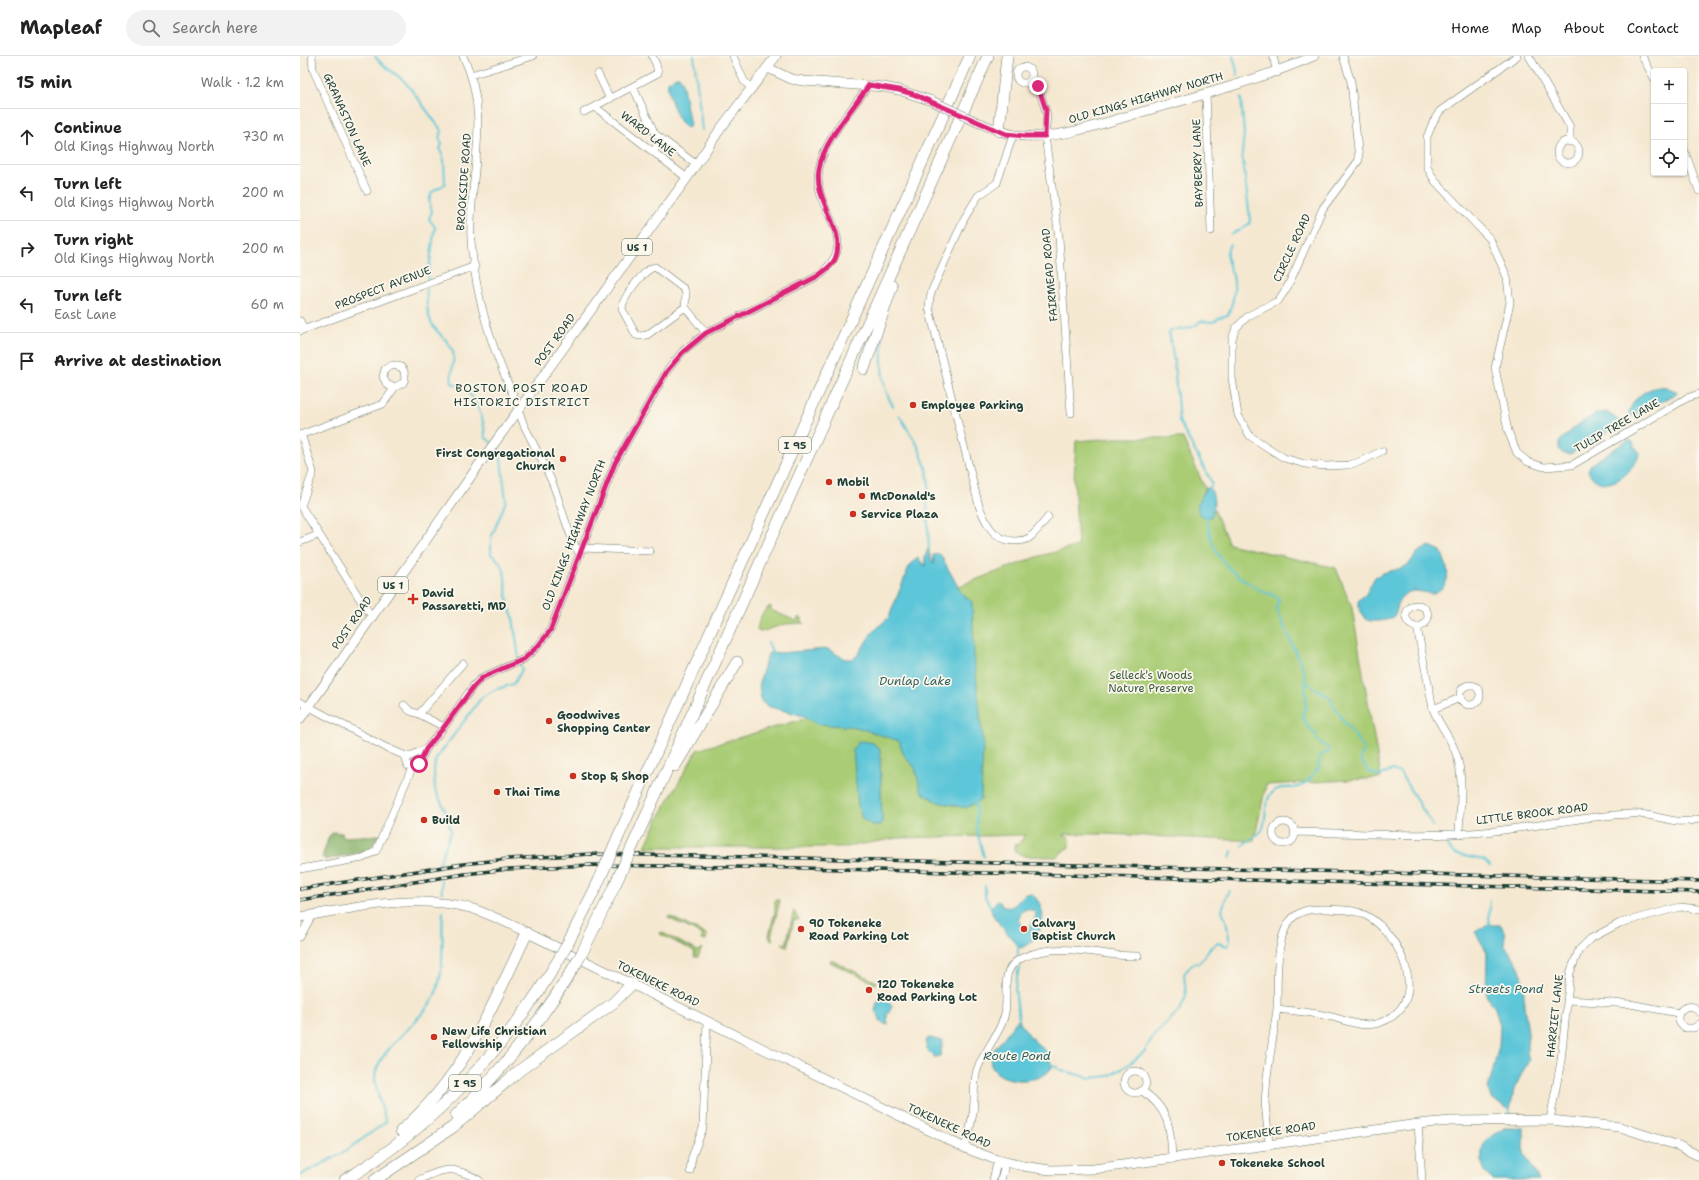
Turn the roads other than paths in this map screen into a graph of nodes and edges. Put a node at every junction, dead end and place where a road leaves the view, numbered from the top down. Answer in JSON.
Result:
{"nodes":[{"id":1,"x":312,"y":56,"type":"edge"},
{"id":2,"x":463,"y":56,"type":"edge"},
{"id":3,"x":533,"y":56,"type":"edge"},
{"id":4,"x":652,"y":56,"type":"edge"},
{"id":5,"x":733,"y":56,"type":"edge"},
{"id":6,"x":776,"y":56,"type":"edge"},
{"id":7,"x":970,"y":56,"type":"edge"},
{"id":8,"x":988,"y":56,"type":"edge"},
{"id":9,"x":1007,"y":56,"type":"edge"},
{"id":10,"x":1273,"y":56,"type":"edge"},
{"id":11,"x":1314,"y":56,"type":"edge"},
{"id":12,"x":1343,"y":56,"type":"edge"},
{"id":13,"x":1517,"y":56,"type":"edge"},
{"id":14,"x":1529,"y":56,"type":"edge"},
{"id":15,"x":1642,"y":56,"type":"edge"},
{"id":16,"x":768,"y":68,"type":"junction"},
{"id":17,"x":1277,"y":72,"type":"junction"},
{"id":18,"x":1651,"y":72,"type":"edge"},
{"id":19,"x":598,"y":74,"type":"dead end"},
{"id":20,"x":471,"y":75,"type":"junction"},
{"id":21,"x":1031,"y":79,"type":"dead end"},
{"id":22,"x":869,"y":85,"type":"junction"},
{"id":23,"x":633,"y":87,"type":"junction"},
{"id":24,"x":752,"y":89,"type":"junction"},
{"id":25,"x":1206,"y":94,"type":"junction"},
{"id":26,"x":610,"y":99,"type":"junction"},
{"id":27,"x":595,"y":107,"type":"junction"},
{"id":28,"x":584,"y":112,"type":"dead end"},
{"id":29,"x":998,"y":131,"type":"junction"},
{"id":30,"x":1013,"y":135,"type":"junction"},
{"id":31,"x":1045,"y":136,"type":"junction"},
{"id":32,"x":662,"y":139,"type":"junction"},
{"id":33,"x":1570,"y":142,"type":"dead end"},
{"id":34,"x":653,"y":152,"type":"junction"},
{"id":35,"x":1687,"y":155,"type":"edge"},
{"id":36,"x":697,"y":165,"type":"junction"},
{"id":37,"x":1697,"y":177,"type":"edge"},
{"id":38,"x":687,"y":178,"type":"junction"},
{"id":39,"x":933,"y":178,"type":"junction"},
{"id":40,"x":367,"y":191,"type":"dead end"},
{"id":41,"x":1699,"y":191,"type":"edge"},
{"id":42,"x":1211,"y":231,"type":"dead end"},
{"id":43,"x":475,"y":266,"type":"junction"},
{"id":44,"x":685,"y":307,"type":"junction"},
{"id":45,"x":300,"y":321,"type":"edge"},
{"id":46,"x":302,"y":330,"type":"edge"},
{"id":47,"x":706,"y":333,"type":"junction"},
{"id":48,"x":864,"y":369,"type":"dead end"},
{"id":49,"x":395,"y":387,"type":"dead end"},
{"id":50,"x":1699,"y":394,"type":"edge"},
{"id":51,"x":518,"y":410,"type":"junction"},
{"id":52,"x":1071,"y":413,"type":"dead end"},
{"id":53,"x":300,"y":434,"type":"edge"},
{"id":54,"x":1382,"y":451,"type":"dead end"},
{"id":55,"x":1048,"y":518,"type":"dead end"},
{"id":56,"x":318,"y":535,"type":"junction"},
{"id":57,"x":300,"y":542,"type":"edge"},
{"id":58,"x":650,"y":551,"type":"dead end"},
{"id":59,"x":582,"y":552,"type":"junction"},
{"id":60,"x":372,"y":615,"type":"junction"},
{"id":61,"x":1417,"y":627,"type":"dead end"},
{"id":62,"x":737,"y":662,"type":"dead end"},
{"id":63,"x":464,"y":663,"type":"dead end"},
{"id":64,"x":1460,"y":698,"type":"dead end"},
{"id":65,"x":300,"y":702,"type":"edge"},
{"id":66,"x":404,"y":705,"type":"dead end"},
{"id":67,"x":309,"y":706,"type":"junction"},
{"id":68,"x":1433,"y":709,"type":"junction"},
{"id":69,"x":419,"y":714,"type":"junction"},
{"id":70,"x":300,"y":718,"type":"edge"},
{"id":71,"x":444,"y":727,"type":"junction"},
{"id":72,"x":426,"y":749,"type":"junction"},
{"id":73,"x":411,"y":756,"type":"junction"},
{"id":74,"x":420,"y":760,"type":"junction"},
{"id":75,"x":412,"y":768,"type":"junction"},
{"id":76,"x":1699,"y":819,"type":"edge"},
{"id":77,"x":639,"y":831,"type":"junction"},
{"id":78,"x":1294,"y":832,"type":"dead end"},
{"id":79,"x":1459,"y":833,"type":"junction"},
{"id":80,"x":300,"y":869,"type":"edge"},
{"id":81,"x":1699,"y":909,"type":"edge"},
{"id":82,"x":312,"y":915,"type":"junction"},
{"id":83,"x":300,"y":917,"type":"edge"},
{"id":84,"x":527,"y":932,"type":"junction"},
{"id":85,"x":300,"y":937,"type":"edge"},
{"id":86,"x":1138,"y":956,"type":"dead end"},
{"id":87,"x":632,"y":984,"type":"junction"},
{"id":88,"x":1568,"y":1000,"type":"junction"},
{"id":89,"x":1277,"y":1009,"type":"junction"},
{"id":90,"x":1699,"y":1012,"type":"edge"},
{"id":91,"x":1678,"y":1013,"type":"junction"},
{"id":92,"x":707,"y":1021,"type":"junction"},
{"id":93,"x":1699,"y":1024,"type":"edge"},
{"id":94,"x":1142,"y":1091,"type":"dead end"},
{"id":95,"x":1550,"y":1120,"type":"junction"},
{"id":96,"x":1418,"y":1124,"type":"junction"},
{"id":97,"x":1269,"y":1144,"type":"junction"},
{"id":98,"x":965,"y":1148,"type":"junction"},
{"id":99,"x":1699,"y":1156,"type":"edge"},
{"id":100,"x":1172,"y":1159,"type":"junction"},
{"id":101,"x":1002,"y":1162,"type":"junction"},
{"id":102,"x":690,"y":1171,"type":"dead end"},
{"id":103,"x":346,"y":1179,"type":"edge"},
{"id":104,"x":376,"y":1179,"type":"edge"},
{"id":105,"x":419,"y":1180,"type":"edge"},
{"id":106,"x":480,"y":1180,"type":"edge"},
{"id":107,"x":993,"y":1180,"type":"edge"},
{"id":108,"x":1002,"y":1180,"type":"edge"},
{"id":109,"x":1422,"y":1180,"type":"edge"}],
"edges":[{"from":1,"to":40,"type":"street","name":"GRANASTON LANE"},
{"from":2,"to":20,"type":"street","name":"BROOKSIDE ROAD"},
{"from":3,"to":20,"type":"street"},
{"from":4,"to":23,"type":"street"},
{"from":5,"to":24,"type":"street"},
{"from":6,"to":16,"type":"main road","name":"POST ROAD","number":"US 1"},
{"from":7,"to":103,"type":"highway","number":"I 95","bridge":true},
{"from":8,"to":39,"type":"highway","number":"I 95"},
{"from":9,"to":29,"type":"highway"},
{"from":10,"to":17,"type":"street"},
{"from":11,"to":17,"type":"main road","name":"OLD KINGS HIGHWAY NORTH"},
{"from":12,"to":54,"type":"street","name":"CIRCLE ROAD"},
{"from":13,"to":50,"type":"street","name":"TULIP TREE LANE"},
{"from":14,"to":33,"type":"street"},
{"from":15,"to":18,"type":"street"},
{"from":16,"to":22,"type":"main road","name":"OLD KINGS HIGHWAY NORTH"},
{"from":16,"to":24,"type":"main road","name":"POST ROAD","number":"US 1"},
{"from":17,"to":25,"type":"main road","name":"OLD KINGS HIGHWAY NORTH"},
{"from":19,"to":26,"type":"street"},
{"from":20,"to":43,"type":"street","name":"BROOKSIDE ROAD"},
{"from":21,"to":31,"type":"street","name":"FAIRMEAD ROAD"},
{"from":22,"to":29,"type":"main road","name":"OLD KINGS HIGHWAY NORTH","bridge":true},
{"from":22,"to":47,"type":"street","name":"OLD KINGS HIGHWAY NORTH"},
{"from":23,"to":26,"type":"street"},
{"from":23,"to":32,"type":"street"},
{"from":24,"to":36,"type":"main road","name":"POST ROAD","number":"US 1"},
{"from":25,"to":31,"type":"main road","name":"OLD KINGS HIGHWAY NORTH"},
{"from":25,"to":42,"type":"street","name":"BAYBERRY LANE"},
{"from":26,"to":27,"type":"street"},
{"from":27,"to":28,"type":"street"},
{"from":27,"to":34,"type":"street","name":"WARD LANE"},
{"from":29,"to":30,"type":"main road","name":"OLD KINGS HIGHWAY NORTH"},
{"from":30,"to":31,"type":"main road","name":"OLD KINGS HIGHWAY NORTH"},
{"from":30,"to":55,"type":"street"},
{"from":31,"to":52,"type":"street","name":"FAIRMEAD ROAD"},
{"from":32,"to":34,"type":"street"},
{"from":32,"to":36,"type":"street"},
{"from":34,"to":38,"type":"street","name":"WARD LANE"},
{"from":35,"to":37,"type":"street"},
{"from":36,"to":38,"type":"main road","name":"POST ROAD","number":"US 1"},
{"from":37,"to":41,"type":"street"},
{"from":38,"to":51,"type":"main road","name":"POST ROAD","number":"US 1"},
{"from":39,"to":48,"type":"highway"},
{"from":39,"to":77,"type":"highway","number":"I 95"},
{"from":43,"to":46,"type":"street","name":"PROSPECT AVENUE"},
{"from":43,"to":51,"type":"street","name":"BROOKSIDE ROAD"},
{"from":44,"to":44,"type":"street"},
{"from":44,"to":47,"type":"street"},
{"from":45,"to":46,"type":"street"},
{"from":47,"to":59,"type":"street","name":"OLD KINGS HIGHWAY NORTH"},
{"from":49,"to":53,"type":"street"},
{"from":51,"to":59,"type":"street","name":"BROOKSIDE ROAD"},
{"from":51,"to":60,"type":"main road","name":"POST ROAD","number":"US 1"},
{"from":53,"to":56,"type":"street"},
{"from":56,"to":57,"type":"street"},
{"from":56,"to":60,"type":"street"},
{"from":58,"to":59,"type":"street"},
{"from":59,"to":71,"type":"street","name":"OLD KINGS HIGHWAY NORTH"},
{"from":60,"to":67,"type":"main road","name":"POST ROAD","number":"US 1"},
{"from":61,"to":68,"type":"street"},
{"from":62,"to":77,"type":"highway"},
{"from":63,"to":69,"type":"street"},
{"from":64,"to":68,"type":"street"},
{"from":65,"to":67,"type":"street"},
{"from":66,"to":69,"type":"street"},
{"from":67,"to":70,"type":"main road","name":"POST ROAD","number":"US 1"},
{"from":67,"to":73,"type":"street"},
{"from":68,"to":79,"type":"street"},
{"from":69,"to":71,"type":"street"},
{"from":71,"to":72,"type":"street","name":"OLD KINGS HIGHWAY NORTH"},
{"from":72,"to":73,"type":"street","name":"OLD KINGS HIGHWAY NORTH"},
{"from":72,"to":74,"type":"street","name":"OLD KINGS HIGHWAY NORTH"},
{"from":73,"to":74,"type":"street"},
{"from":73,"to":75,"type":"street"},
{"from":74,"to":75,"type":"street","name":"OLD KINGS HIGHWAY NORTH"},
{"from":75,"to":80,"type":"street","name":"OLD KINGS HIGHWAY NORTH"},
{"from":76,"to":79,"type":"street","name":"LITTLE BROOK ROAD"},
{"from":77,"to":104,"type":"highway","number":"I 95","bridge":true},
{"from":78,"to":79,"type":"street","name":"LITTLE BROOK ROAD"},
{"from":81,"to":88,"type":"street","name":"HARRIET LANE"},
{"from":82,"to":83,"type":"main road","name":"TOKENEKE ROAD"},
{"from":82,"to":84,"type":"main road","name":"TOKENEKE ROAD"},
{"from":82,"to":85,"type":"street"},
{"from":84,"to":87,"type":"main road","name":"TOKENEKE ROAD"},
{"from":84,"to":103,"type":"highway"},
{"from":86,"to":98,"type":"street"},
{"from":87,"to":92,"type":"main road","name":"TOKENEKE ROAD"},
{"from":87,"to":104,"type":"highway"},
{"from":88,"to":91,"type":"street"},
{"from":88,"to":95,"type":"street","name":"HARRIET LANE"},
{"from":89,"to":89,"type":"street"},
{"from":89,"to":97,"type":"street"},
{"from":90,"to":91,"type":"street"},
{"from":91,"to":93,"type":"street"},
{"from":92,"to":98,"type":"main road","name":"TOKENEKE ROAD"},
{"from":92,"to":102,"type":"street"},
{"from":94,"to":100,"type":"street"},
{"from":95,"to":96,"type":"main road","name":"TOKENEKE ROAD"},
{"from":95,"to":99,"type":"main road","name":"TOKENEKE ROAD"},
{"from":96,"to":97,"type":"main road","name":"TOKENEKE ROAD"},
{"from":96,"to":109,"type":"street"},
{"from":97,"to":100,"type":"main road","name":"TOKENEKE ROAD"},
{"from":98,"to":101,"type":"main road","name":"TOKENEKE ROAD"},
{"from":100,"to":101,"type":"main road","name":"TOKENEKE ROAD"},
{"from":101,"to":107,"type":"street"},
{"from":101,"to":108,"type":"street"},
{"from":105,"to":106,"type":"street"}]}
